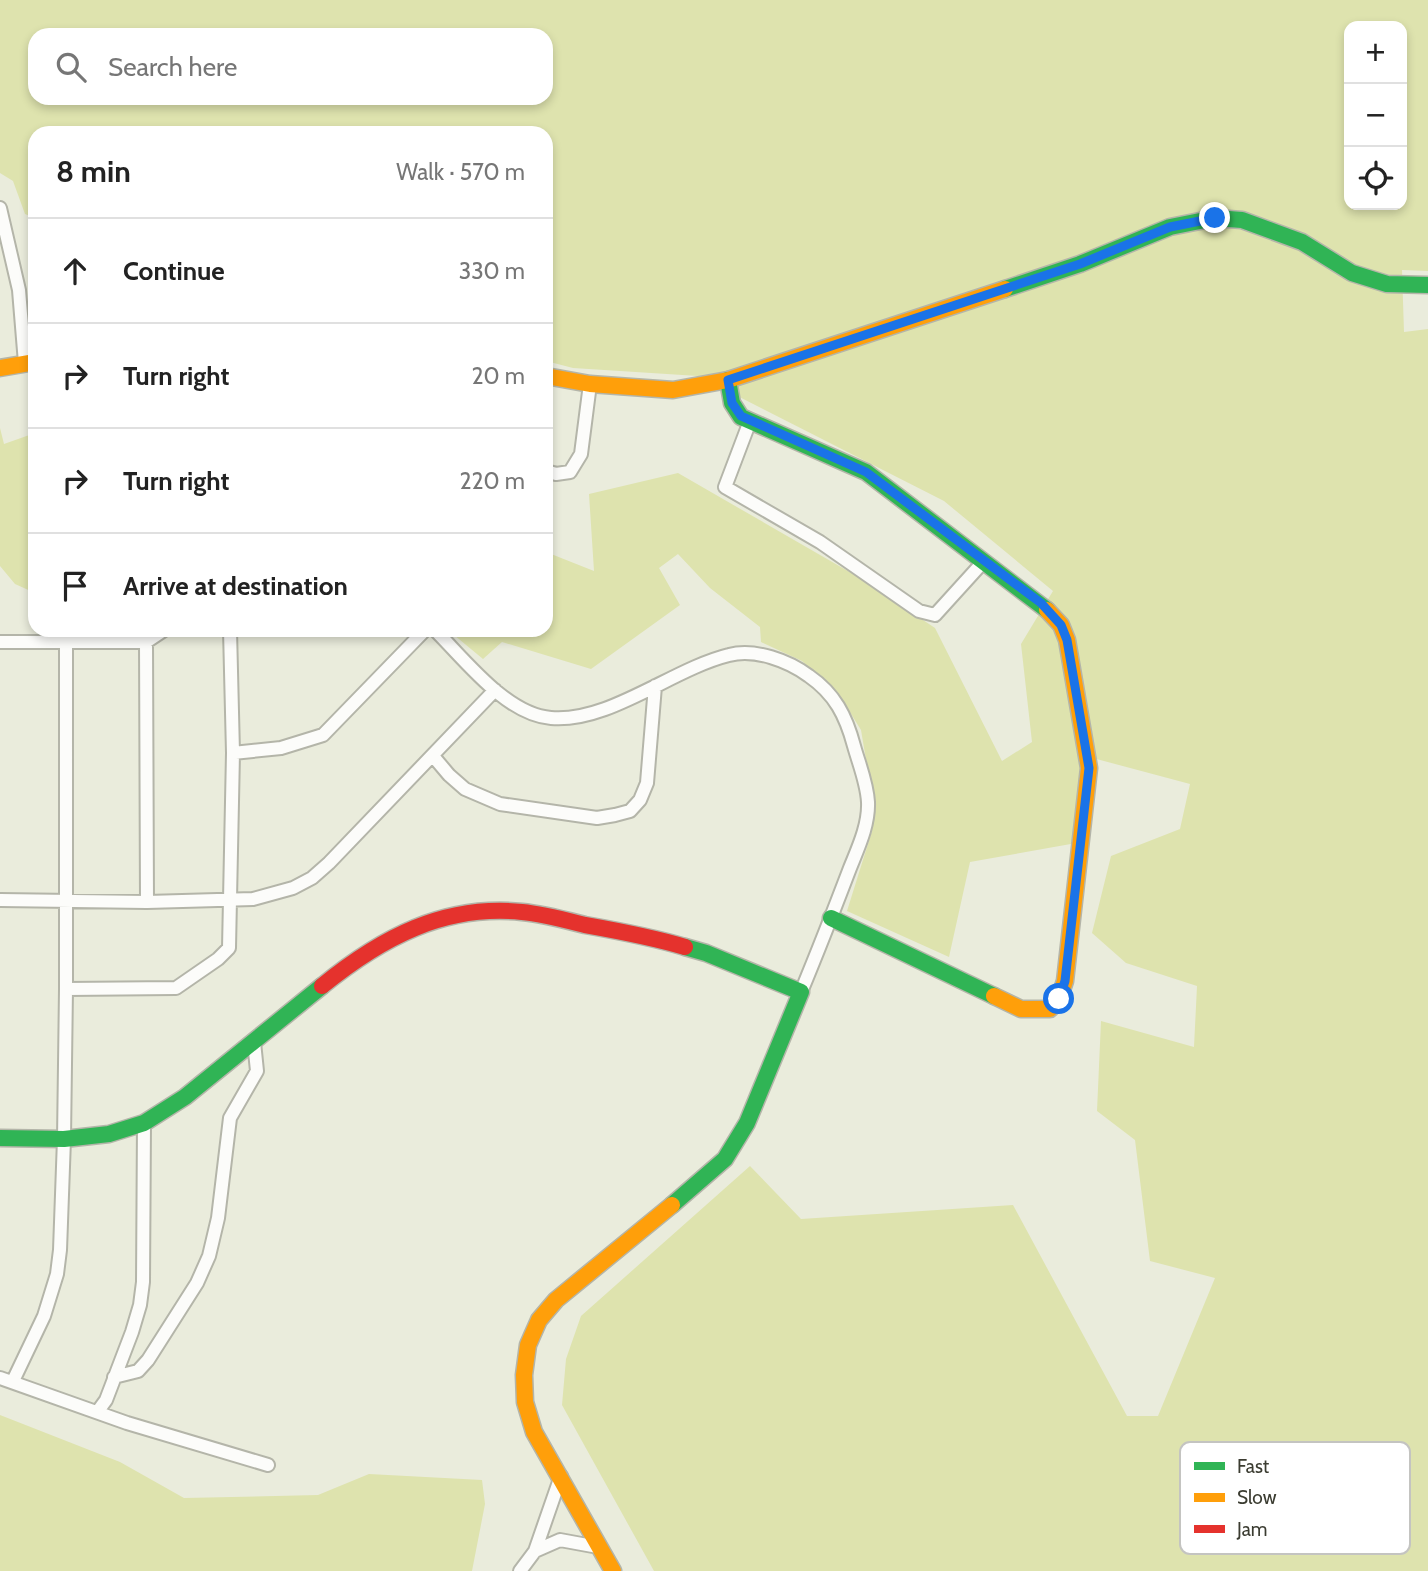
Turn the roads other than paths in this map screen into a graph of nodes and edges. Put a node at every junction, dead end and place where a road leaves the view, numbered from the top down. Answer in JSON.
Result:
{"nodes":[{"id":1,"x":0,"y":208,"type":"edge"},
{"id":2,"x":1428,"y":285,"type":"edge"},
{"id":3,"x":28,"y":350,"type":"edge"},
{"id":4,"x":28,"y":363,"type":"edge"},
{"id":5,"x":0,"y":368,"type":"edge"},
{"id":6,"x":553,"y":377,"type":"edge"},
{"id":7,"x":728,"y":380,"type":"junction"},
{"id":8,"x":590,"y":384,"type":"junction"},
{"id":9,"x":750,"y":421,"type":"junction"},
{"id":10,"x":553,"y":473,"type":"edge"},
{"id":11,"x":984,"y":561,"type":"junction"},
{"id":12,"x":154,"y":637,"type":"edge"},
{"id":13,"x":230,"y":637,"type":"edge"},
{"id":14,"x":418,"y":637,"type":"edge"},
{"id":15,"x":442,"y":637,"type":"edge"},
{"id":16,"x":0,"y":642,"type":"edge"},
{"id":17,"x":66,"y":642,"type":"junction"},
{"id":18,"x":146,"y":642,"type":"junction"},
{"id":19,"x":655,"y":686,"type":"junction"},
{"id":20,"x":495,"y":690,"type":"junction"},
{"id":21,"x":233,"y":753,"type":"junction"},
{"id":22,"x":433,"y":756,"type":"junction"},
{"id":23,"x":0,"y":900,"type":"edge"},
{"id":24,"x":230,"y":900,"type":"junction"},
{"id":25,"x":66,"y":902,"type":"junction"},
{"id":26,"x":147,"y":902,"type":"junction"},
{"id":27,"x":831,"y":918,"type":"junction"},
{"id":28,"x":66,"y":989,"type":"junction"},
{"id":29,"x":801,"y":992,"type":"junction"},
{"id":30,"x":254,"y":1042,"type":"junction"},
{"id":31,"x":144,"y":1123,"type":"junction"},
{"id":32,"x":0,"y":1138,"type":"edge"},
{"id":33,"x":64,"y":1139,"type":"junction"},
{"id":34,"x":114,"y":1377,"type":"junction"},
{"id":35,"x":6,"y":1380,"type":"edge"},
{"id":36,"x":98,"y":1411,"type":"junction"},
{"id":37,"x":268,"y":1465,"type":"dead end"},
{"id":38,"x":561,"y":1476,"type":"junction"},
{"id":39,"x":598,"y":1547,"type":"junction"},
{"id":40,"x":535,"y":1551,"type":"junction"},
{"id":41,"x":522,"y":1569,"type":"edge"},
{"id":42,"x":613,"y":1571,"type":"edge"}],
"edges":[{"from":1,"to":3,"type":"street"},
{"from":2,"to":7,"type":"street"},
{"from":4,"to":5,"type":"street"},
{"from":6,"to":8,"type":"street"},
{"from":7,"to":8,"type":"street"},
{"from":7,"to":9,"type":"street"},
{"from":8,"to":10,"type":"street"},
{"from":9,"to":11,"type":"street"},
{"from":9,"to":11,"type":"street"},
{"from":11,"to":27,"type":"street"},
{"from":12,"to":18,"type":"street"},
{"from":13,"to":21,"type":"street"},
{"from":14,"to":21,"type":"street"},
{"from":15,"to":20,"type":"street"},
{"from":16,"to":17,"type":"street"},
{"from":17,"to":18,"type":"street"},
{"from":17,"to":25,"type":"street"},
{"from":18,"to":26,"type":"street"},
{"from":19,"to":20,"type":"street"},
{"from":19,"to":22,"type":"street"},
{"from":19,"to":27,"type":"street"},
{"from":20,"to":22,"type":"street"},
{"from":21,"to":24,"type":"street"},
{"from":22,"to":24,"type":"street"},
{"from":23,"to":25,"type":"street"},
{"from":24,"to":26,"type":"street"},
{"from":24,"to":28,"type":"street"},
{"from":25,"to":26,"type":"street"},
{"from":25,"to":28,"type":"street"},
{"from":27,"to":29,"type":"street"},
{"from":28,"to":33,"type":"street"},
{"from":29,"to":30,"type":"street"},
{"from":29,"to":38,"type":"street"},
{"from":30,"to":31,"type":"street"},
{"from":30,"to":34,"type":"street"},
{"from":31,"to":33,"type":"street"},
{"from":31,"to":34,"type":"street"},
{"from":32,"to":33,"type":"street"},
{"from":33,"to":35,"type":"street"},
{"from":34,"to":36,"type":"street"},
{"from":35,"to":36,"type":"street"},
{"from":36,"to":37,"type":"street"},
{"from":38,"to":39,"type":"street"},
{"from":38,"to":40,"type":"street"},
{"from":39,"to":40,"type":"street"},
{"from":39,"to":42,"type":"street"},
{"from":40,"to":41,"type":"street"}]}
